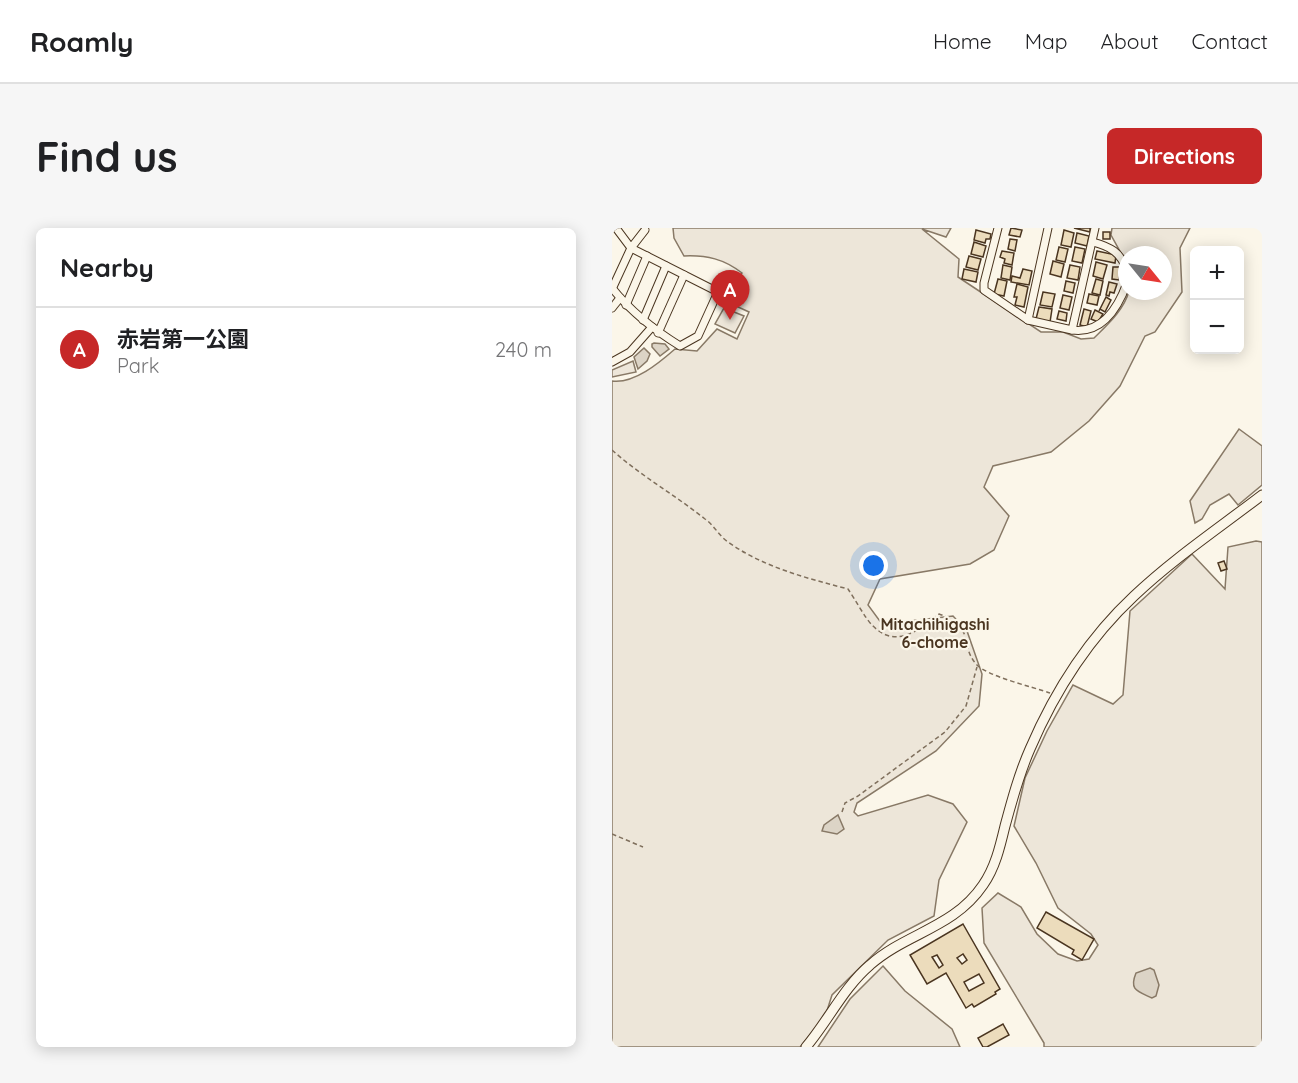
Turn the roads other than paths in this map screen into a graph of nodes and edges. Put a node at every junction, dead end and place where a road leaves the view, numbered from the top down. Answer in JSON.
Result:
{"nodes":[{"id":1,"x":616,"y":228,"type":"edge"},
{"id":2,"x":998,"y":228,"type":"edge"},
{"id":3,"x":1048,"y":228,"type":"edge"},
{"id":4,"x":1095,"y":228,"type":"edge"},
{"id":5,"x":645,"y":230,"type":"dead end"},
{"id":6,"x":612,"y":237,"type":"edge"},
{"id":7,"x":1093,"y":242,"type":"junction"},
{"id":8,"x":631,"y":248,"type":"junction"},
{"id":9,"x":1118,"y":253,"type":"edge"},
{"id":10,"x":647,"y":256,"type":"junction"},
{"id":11,"x":666,"y":266,"type":"junction"},
{"id":12,"x":684,"y":275,"type":"junction"},
{"id":13,"x":612,"y":288,"type":"edge"},
{"id":14,"x":620,"y":298,"type":"junction"},
{"id":15,"x":1120,"y":300,"type":"edge"},
{"id":16,"x":626,"y":305,"type":"junction"},
{"id":17,"x":612,"y":308,"type":"edge"},
{"id":18,"x":643,"y":320,"type":"junction"},
{"id":19,"x":1028,"y":320,"type":"junction"},
{"id":20,"x":655,"y":330,"type":"junction"},
{"id":21,"x":1072,"y":330,"type":"junction"},
{"id":22,"x":612,"y":362,"type":"edge"},
{"id":23,"x":1262,"y":495,"type":"edge"},
{"id":24,"x":806,"y":1047,"type":"edge"}],
"edges":[{"from":1,"to":6,"type":"street"},
{"from":1,"to":8,"type":"street"},
{"from":2,"to":19,"type":"street"},
{"from":3,"to":19,"type":"street"},
{"from":4,"to":7,"type":"street"},
{"from":5,"to":8,"type":"street"},
{"from":7,"to":9,"type":"street"},
{"from":7,"to":21,"type":"street"},
{"from":8,"to":10,"type":"street"},
{"from":8,"to":13,"type":"street"},
{"from":10,"to":11,"type":"street"},
{"from":10,"to":16,"type":"street"},
{"from":11,"to":12,"type":"street"},
{"from":11,"to":18,"type":"street"},
{"from":12,"to":20,"type":"street"},
{"from":12,"to":20,"type":"street"},
{"from":13,"to":14,"type":"street"},
{"from":14,"to":16,"type":"street"},
{"from":14,"to":17,"type":"street"},
{"from":15,"to":21,"type":"street"},
{"from":16,"to":18,"type":"street"},
{"from":18,"to":20,"type":"street"},
{"from":19,"to":21,"type":"street"},
{"from":20,"to":22,"type":"street"},
{"from":23,"to":24,"type":"street"}]}
